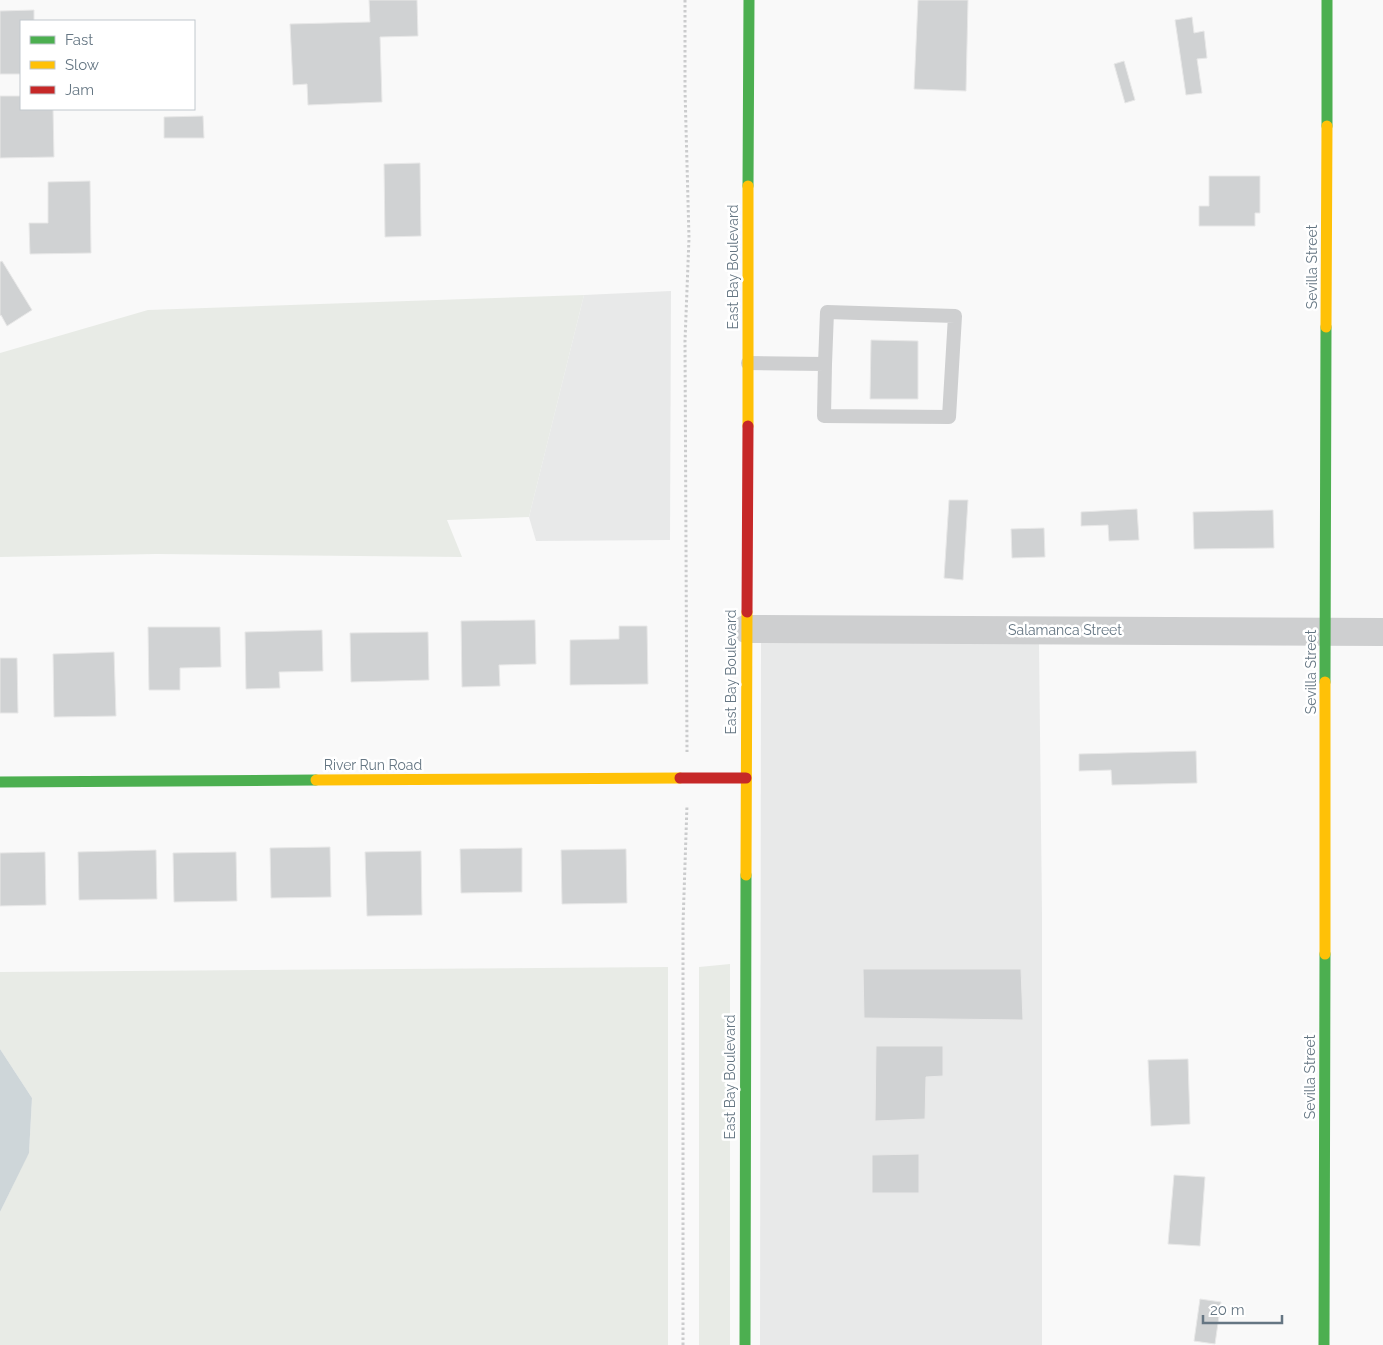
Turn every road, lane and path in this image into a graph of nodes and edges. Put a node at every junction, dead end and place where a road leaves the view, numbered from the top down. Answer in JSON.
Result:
{"nodes":[{"id":1,"x":685,"y":0,"type":"edge"},
{"id":2,"x":749,"y":0,"type":"edge"},
{"id":3,"x":1327,"y":0,"type":"edge"},
{"id":4,"x":748,"y":363,"type":"junction"},
{"id":5,"x":825,"y":364,"type":"junction"},
{"id":6,"x":746,"y":629,"type":"junction"},
{"id":7,"x":1326,"y":631,"type":"junction"},
{"id":8,"x":1383,"y":632,"type":"edge"},
{"id":9,"x":688,"y":778,"type":"junction"},
{"id":10,"x":746,"y":778,"type":"junction"},
{"id":11,"x":0,"y":782,"type":"edge"},
{"id":12,"x":684,"y":1345,"type":"edge"},
{"id":13,"x":745,"y":1345,"type":"edge"},
{"id":14,"x":1324,"y":1345,"type":"edge"}],
"edges":[{"from":1,"to":9,"type":"path"},
{"from":2,"to":4,"type":"street","name":"East Bay Boulevard"},
{"from":3,"to":7,"type":"street","name":"Sevilla Street"},
{"from":4,"to":5,"type":"lane"},
{"from":4,"to":6,"type":"street","name":"East Bay Boulevard"},
{"from":5,"to":5,"type":"lane"},
{"from":6,"to":7,"type":"street","name":"Salamanca Street"},
{"from":6,"to":10,"type":"street","name":"East Bay Boulevard"},
{"from":7,"to":8,"type":"street","name":"Salamanca Street"},
{"from":7,"to":14,"type":"street","name":"Sevilla Street"},
{"from":9,"to":10,"type":"street","name":"River Run Road"},
{"from":9,"to":11,"type":"street","name":"River Run Road"},
{"from":9,"to":12,"type":"path"},
{"from":10,"to":13,"type":"street","name":"East Bay Boulevard"}]}
